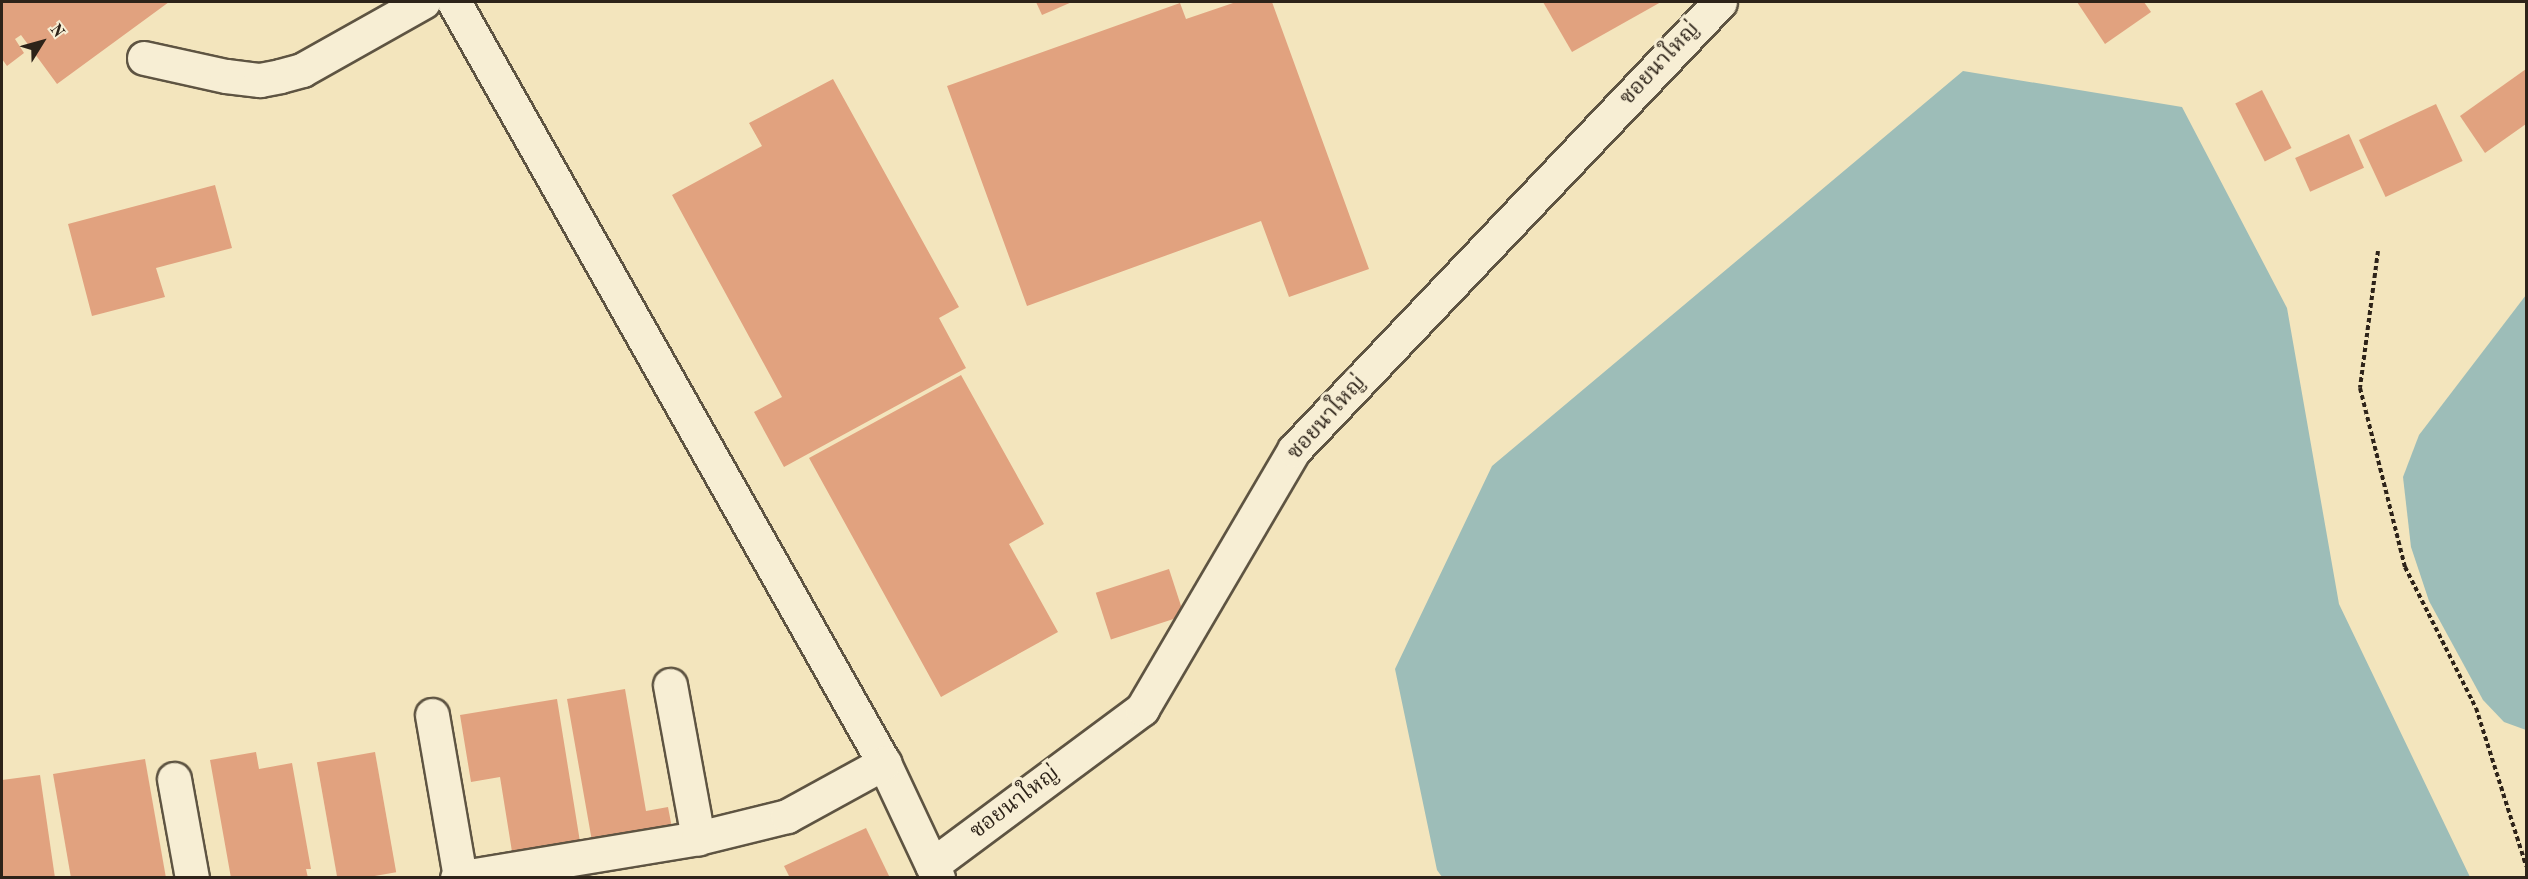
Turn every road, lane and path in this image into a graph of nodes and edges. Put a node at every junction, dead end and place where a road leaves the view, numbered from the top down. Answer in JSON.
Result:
{"nodes":[{"id":1,"x":423,"y":2,"type":"edge"},
{"id":2,"x":454,"y":2,"type":"edge"},
{"id":3,"x":1720,"y":2,"type":"edge"},
{"id":4,"x":144,"y":58,"type":"dead end"},
{"id":5,"x":2378,"y":251,"type":"dead end"},
{"id":6,"x":670,"y":685,"type":"dead end"},
{"id":7,"x":432,"y":715,"type":"dead end"},
{"id":8,"x":885,"y":763,"type":"junction"},
{"id":9,"x":174,"y":779,"type":"dead end"},
{"id":10,"x":698,"y":838,"type":"junction"},
{"id":11,"x":2526,"y":866,"type":"edge"},
{"id":12,"x":935,"y":871,"type":"edge"},
{"id":13,"x":458,"y":877,"type":"edge"},
{"id":14,"x":192,"y":878,"type":"edge"}],
"edges":[{"from":1,"to":4,"type":"street"},
{"from":2,"to":8,"type":"street"},
{"from":3,"to":12,"type":"street","name":"ซอยนาใหญ่"},
{"from":5,"to":11,"type":"path"},
{"from":6,"to":10,"type":"street"},
{"from":7,"to":13,"type":"street"},
{"from":8,"to":10,"type":"street"},
{"from":8,"to":12,"type":"street"},
{"from":9,"to":14,"type":"street"},
{"from":10,"to":13,"type":"street"}]}
